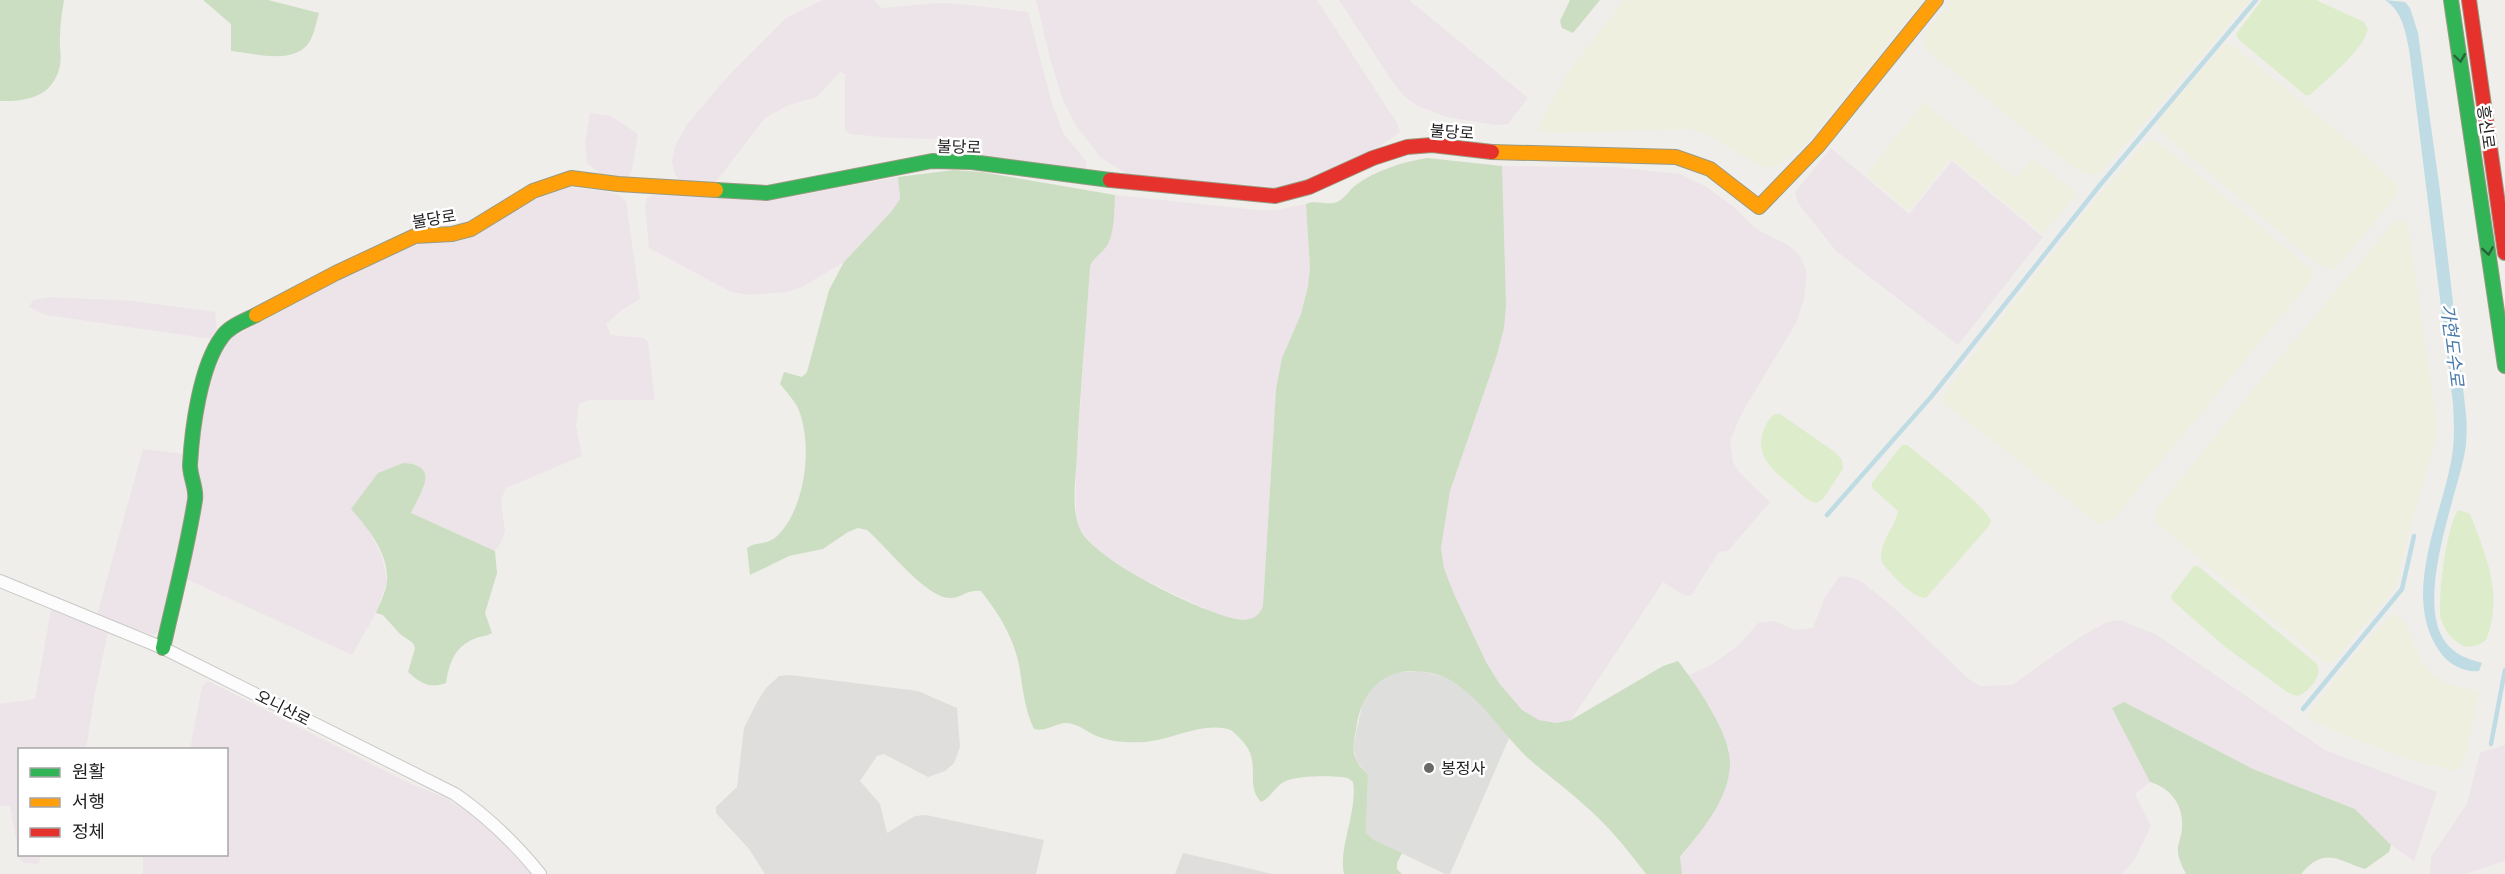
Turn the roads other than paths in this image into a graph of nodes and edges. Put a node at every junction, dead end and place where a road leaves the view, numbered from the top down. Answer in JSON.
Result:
{"nodes":[{"id":1,"x":1936,"y":0,"type":"edge"},
{"id":2,"x":2451,"y":0,"type":"edge"},
{"id":3,"x":2469,"y":0,"type":"edge"},
{"id":4,"x":2505,"y":253,"type":"edge"},
{"id":5,"x":2505,"y":366,"type":"edge"},
{"id":6,"x":0,"y":581,"type":"edge"},
{"id":7,"x":163,"y":648,"type":"junction"},
{"id":8,"x":540,"y":874,"type":"edge"}],
"edges":[{"from":1,"to":7,"type":"street","name":"불당로"},
{"from":2,"to":5,"type":"street","name":"흥신로","one_way":true},
{"from":3,"to":4,"type":"street","name":"흥신로"},
{"from":6,"to":7,"type":"street","name":"오니산로"},
{"from":7,"to":8,"type":"street","name":"오니산로"}]}
